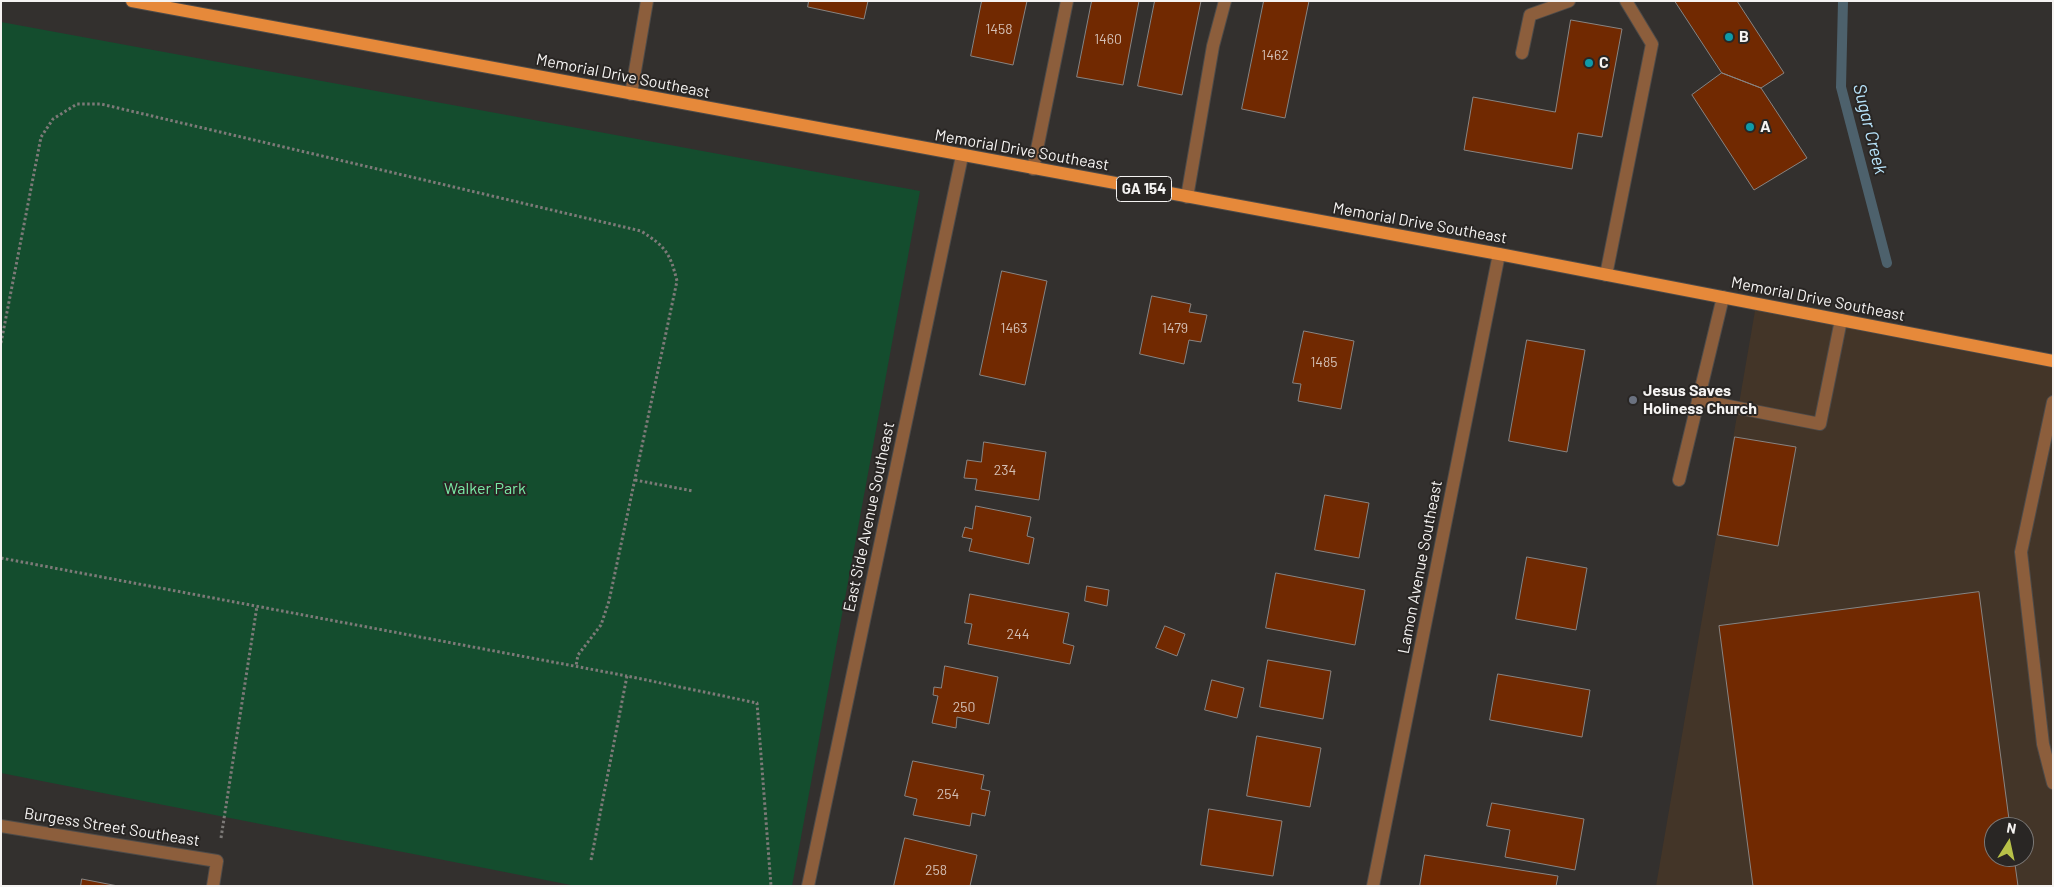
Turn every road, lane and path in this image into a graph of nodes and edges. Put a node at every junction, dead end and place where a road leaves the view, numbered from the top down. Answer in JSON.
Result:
{"nodes":[{"id":1,"x":132,"y":1,"type":"edge"},
{"id":2,"x":647,"y":1,"type":"edge"},
{"id":3,"x":1067,"y":1,"type":"edge"},
{"id":4,"x":1225,"y":1,"type":"edge"},
{"id":5,"x":1570,"y":1,"type":"edge"},
{"id":6,"x":1626,"y":1,"type":"edge"},
{"id":7,"x":1522,"y":53,"type":"dead end"},
{"id":8,"x":631,"y":94,"type":"junction"},
{"id":9,"x":962,"y":156,"type":"junction"},
{"id":10,"x":1033,"y":169,"type":"junction"},
{"id":11,"x":1187,"y":197,"type":"junction"},
{"id":12,"x":1499,"y":254,"type":"junction"},
{"id":13,"x":1606,"y":275,"type":"junction"},
{"id":14,"x":1723,"y":297,"type":"junction"},
{"id":15,"x":1841,"y":320,"type":"junction"},
{"id":16,"x":1,"y":343,"type":"edge"},
{"id":17,"x":2053,"y":361,"type":"edge"},
{"id":18,"x":1698,"y":400,"type":"junction"},
{"id":19,"x":2053,"y":402,"type":"edge"},
{"id":20,"x":635,"y":480,"type":"junction"},
{"id":21,"x":1679,"y":480,"type":"dead end"},
{"id":22,"x":693,"y":491,"type":"dead end"},
{"id":23,"x":1,"y":558,"type":"edge"},
{"id":24,"x":257,"y":606,"type":"junction"},
{"id":25,"x":576,"y":666,"type":"junction"},
{"id":26,"x":627,"y":676,"type":"junction"},
{"id":27,"x":2053,"y":783,"type":"edge"},
{"id":28,"x":1,"y":826,"type":"edge"},
{"id":29,"x":591,"y":860,"type":"dead end"},
{"id":30,"x":217,"y":861,"type":"junction"},
{"id":31,"x":213,"y":886,"type":"edge"},
{"id":32,"x":771,"y":886,"type":"edge"},
{"id":33,"x":808,"y":886,"type":"edge"},
{"id":34,"x":1373,"y":886,"type":"edge"}],
"edges":[{"from":1,"to":8,"type":"main road","name":"Memorial Drive Southeast","number":"GA 154"},
{"from":2,"to":8,"type":"street"},
{"from":3,"to":10,"type":"street"},
{"from":4,"to":11,"type":"street"},
{"from":5,"to":7,"type":"street"},
{"from":6,"to":13,"type":"street"},
{"from":8,"to":9,"type":"main road","name":"Memorial Drive Southeast","number":"GA 154"},
{"from":9,"to":10,"type":"main road","name":"Memorial Drive Southeast","number":"GA 154"},
{"from":9,"to":33,"type":"street","name":"East Side Avenue Southeast"},
{"from":10,"to":11,"type":"main road","name":"Memorial Drive Southeast","number":"GA 154"},
{"from":11,"to":12,"type":"main road","name":"Memorial Drive Southeast","number":"GA 154"},
{"from":12,"to":13,"type":"main road","name":"Memorial Drive Southeast","number":"GA 154"},
{"from":12,"to":34,"type":"street","name":"Lamon Avenue Southeast"},
{"from":13,"to":14,"type":"main road","name":"Memorial Drive Southeast","number":"GA 154"},
{"from":14,"to":15,"type":"main road","name":"Memorial Drive Southeast","number":"GA 154"},
{"from":14,"to":18,"type":"street"},
{"from":15,"to":17,"type":"main road","name":"Memorial Drive Southeast","number":"GA 154"},
{"from":15,"to":18,"type":"street"},
{"from":16,"to":20,"type":"path"},
{"from":18,"to":21,"type":"street"},
{"from":19,"to":27,"type":"street"},
{"from":20,"to":22,"type":"path"},
{"from":20,"to":25,"type":"path"},
{"from":23,"to":24,"type":"path"},
{"from":24,"to":25,"type":"path"},
{"from":24,"to":30,"type":"path"},
{"from":25,"to":26,"type":"path"},
{"from":26,"to":29,"type":"path"},
{"from":26,"to":32,"type":"path"},
{"from":28,"to":30,"type":"street","name":"Burgess Street Southeast"},
{"from":30,"to":31,"type":"street"}]}
